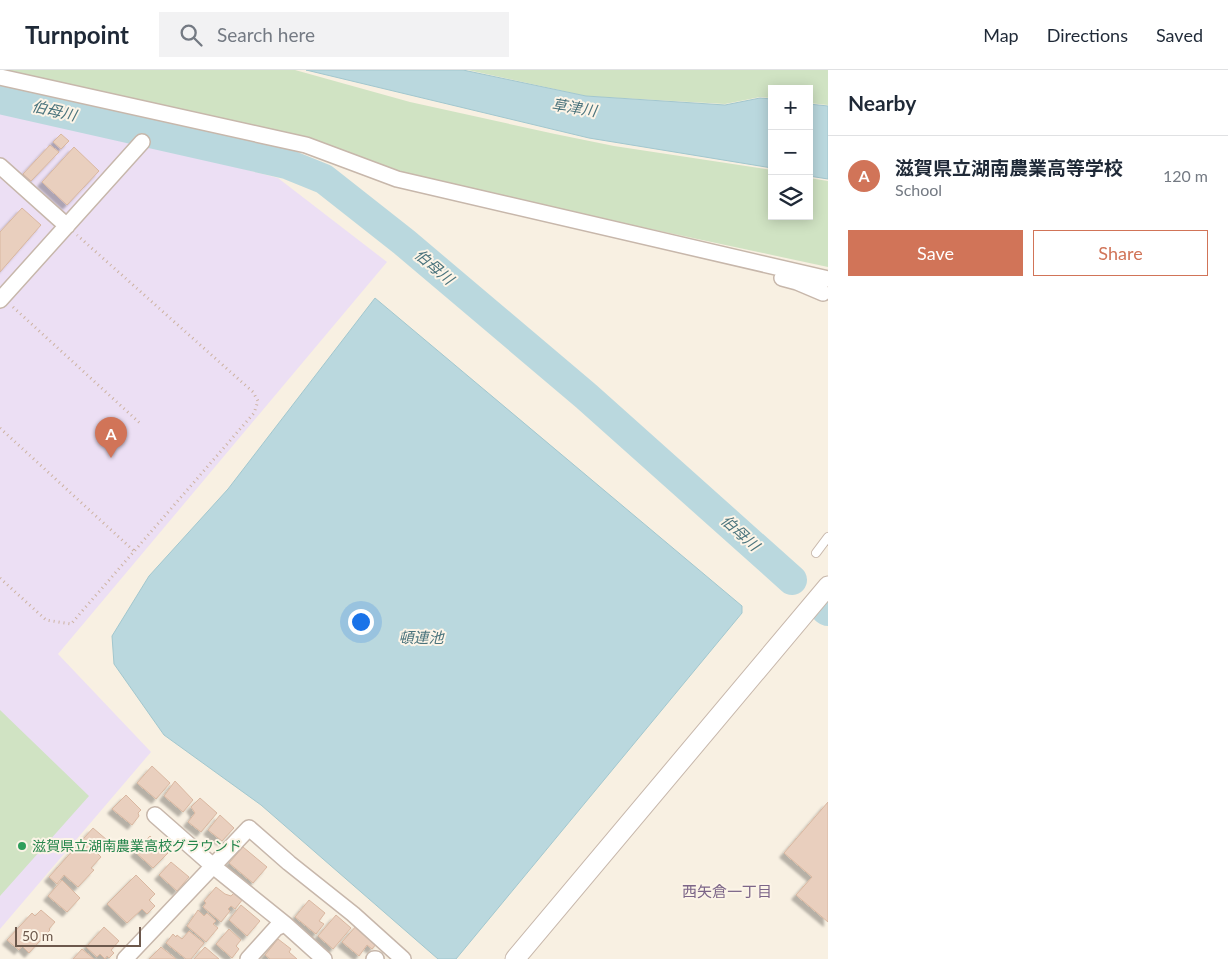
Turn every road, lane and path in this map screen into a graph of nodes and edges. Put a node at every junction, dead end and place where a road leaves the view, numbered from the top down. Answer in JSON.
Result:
{"nodes":[{"id":1,"x":0,"y":77,"type":"edge"},
{"id":2,"x":0,"y":88,"type":"edge"},
{"id":3,"x":142,"y":142,"type":"dead end"},
{"id":4,"x":0,"y":166,"type":"edge"},
{"id":5,"x":398,"y":184,"type":"junction"},
{"id":6,"x":67,"y":226,"type":"junction"},
{"id":7,"x":825,"y":286,"type":"edge"},
{"id":8,"x":1,"y":298,"type":"edge"},
{"id":9,"x":142,"y":425,"type":"dead end"},
{"id":10,"x":0,"y":428,"type":"edge"},
{"id":11,"x":828,"y":538,"type":"edge"},
{"id":12,"x":134,"y":550,"type":"junction"},
{"id":13,"x":816,"y":553,"type":"dead end"},
{"id":14,"x":0,"y":578,"type":"edge"},
{"id":15,"x":828,"y":586,"type":"edge"},
{"id":16,"x":155,"y":815,"type":"dead end"},
{"id":17,"x":212,"y":866,"type":"junction"},
{"id":18,"x":285,"y":924,"type":"junction"},
{"id":19,"x":125,"y":959,"type":"edge"},
{"id":20,"x":248,"y":959,"type":"edge"},
{"id":21,"x":324,"y":959,"type":"edge"},
{"id":22,"x":403,"y":959,"type":"edge"},
{"id":23,"x":515,"y":959,"type":"edge"}],
"edges":[{"from":1,"to":5,"type":"street"},
{"from":2,"to":5,"type":"street"},
{"from":3,"to":6,"type":"street"},
{"from":4,"to":6,"type":"street"},
{"from":5,"to":7,"type":"street"},
{"from":6,"to":8,"type":"street"},
{"from":6,"to":12,"type":"path"},
{"from":8,"to":9,"type":"path"},
{"from":10,"to":12,"type":"path"},
{"from":11,"to":13,"type":"lane"},
{"from":12,"to":14,"type":"path"},
{"from":15,"to":23,"type":"street"},
{"from":16,"to":17,"type":"street"},
{"from":17,"to":18,"type":"street"},
{"from":17,"to":19,"type":"street"},
{"from":17,"to":22,"type":"street"},
{"from":18,"to":20,"type":"street"},
{"from":18,"to":21,"type":"street"}]}
